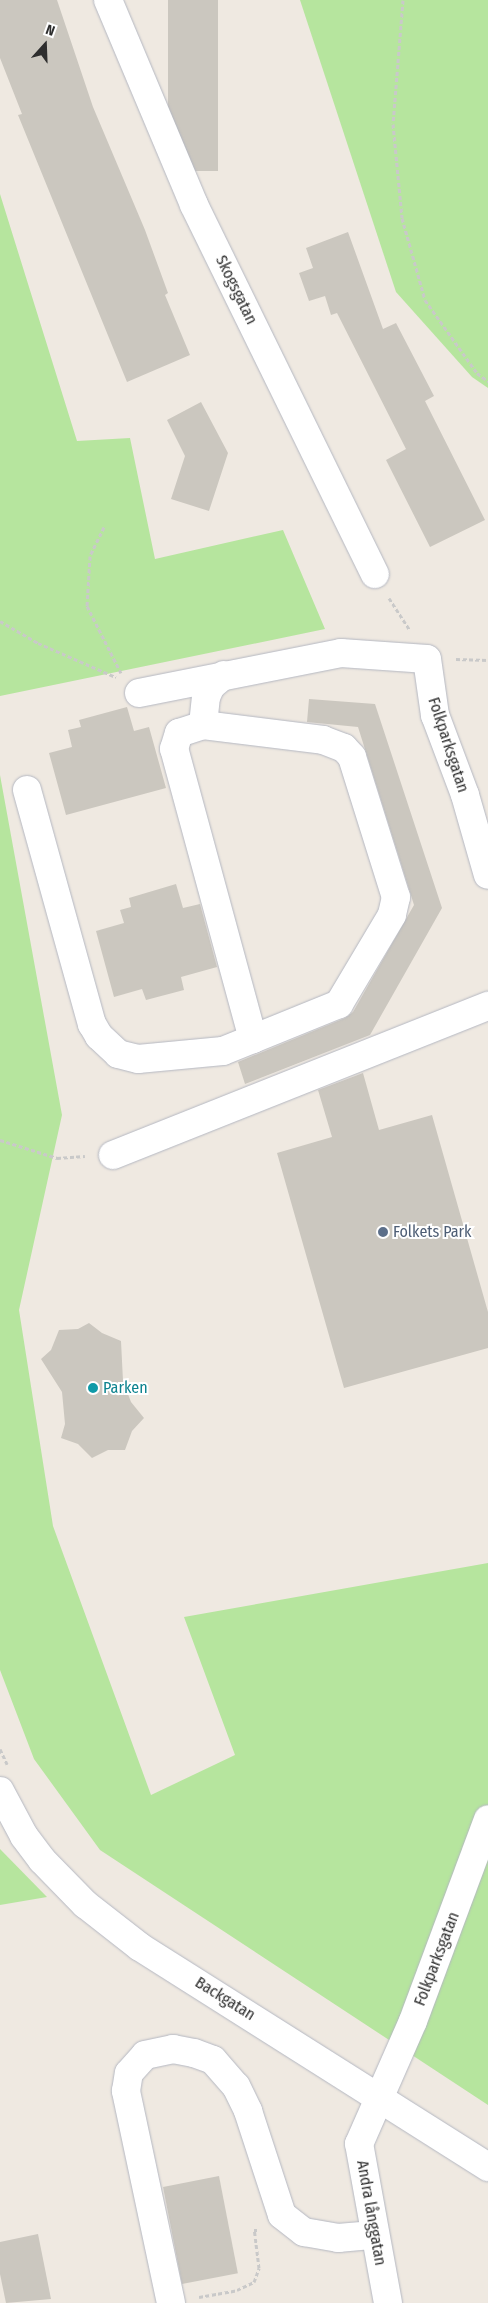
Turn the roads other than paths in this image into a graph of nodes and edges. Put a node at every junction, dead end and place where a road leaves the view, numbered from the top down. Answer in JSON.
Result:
{"nodes":[{"id":1,"x":108,"y":0,"type":"edge"},
{"id":2,"x":375,"y":574,"type":"road end"},
{"id":3,"x":224,"y":675,"type":"junction"},
{"id":4,"x":139,"y":693,"type":"dead end"},
{"id":5,"x":203,"y":726,"type":"junction"},
{"id":6,"x":27,"y":790,"type":"dead end"},
{"id":7,"x":488,"y":875,"type":"edge"},
{"id":8,"x":488,"y":1006,"type":"edge"},
{"id":9,"x":253,"y":1039,"type":"junction"},
{"id":10,"x":113,"y":1155,"type":"road end"},
{"id":11,"x":0,"y":1791,"type":"edge"},
{"id":12,"x":488,"y":1819,"type":"edge"},
{"id":13,"x":381,"y":2097,"type":"junction"},
{"id":14,"x":488,"y":2167,"type":"edge"},
{"id":15,"x":374,"y":2235,"type":"junction"},
{"id":16,"x":171,"y":2303,"type":"edge"},
{"id":17,"x":388,"y":2303,"type":"edge"}],
"edges":[{"from":1,"to":2,"type":"street","name":"Skogsgatan"},
{"from":3,"to":4,"type":"street"},
{"from":3,"to":5,"type":"street"},
{"from":3,"to":7,"type":"street","name":"Folkparksgatan"},
{"from":5,"to":9,"type":"street"},
{"from":5,"to":9,"type":"street"},
{"from":6,"to":9,"type":"street"},
{"from":8,"to":10,"type":"street"},
{"from":11,"to":13,"type":"street","name":"Backgatan"},
{"from":12,"to":13,"type":"street","name":"Folkparksgatan"},
{"from":13,"to":14,"type":"street","name":"Backgatan"},
{"from":13,"to":15,"type":"street","name":"Andra långgatan"},
{"from":15,"to":16,"type":"street"},
{"from":15,"to":17,"type":"street","name":"Andra långgatan"}]}
